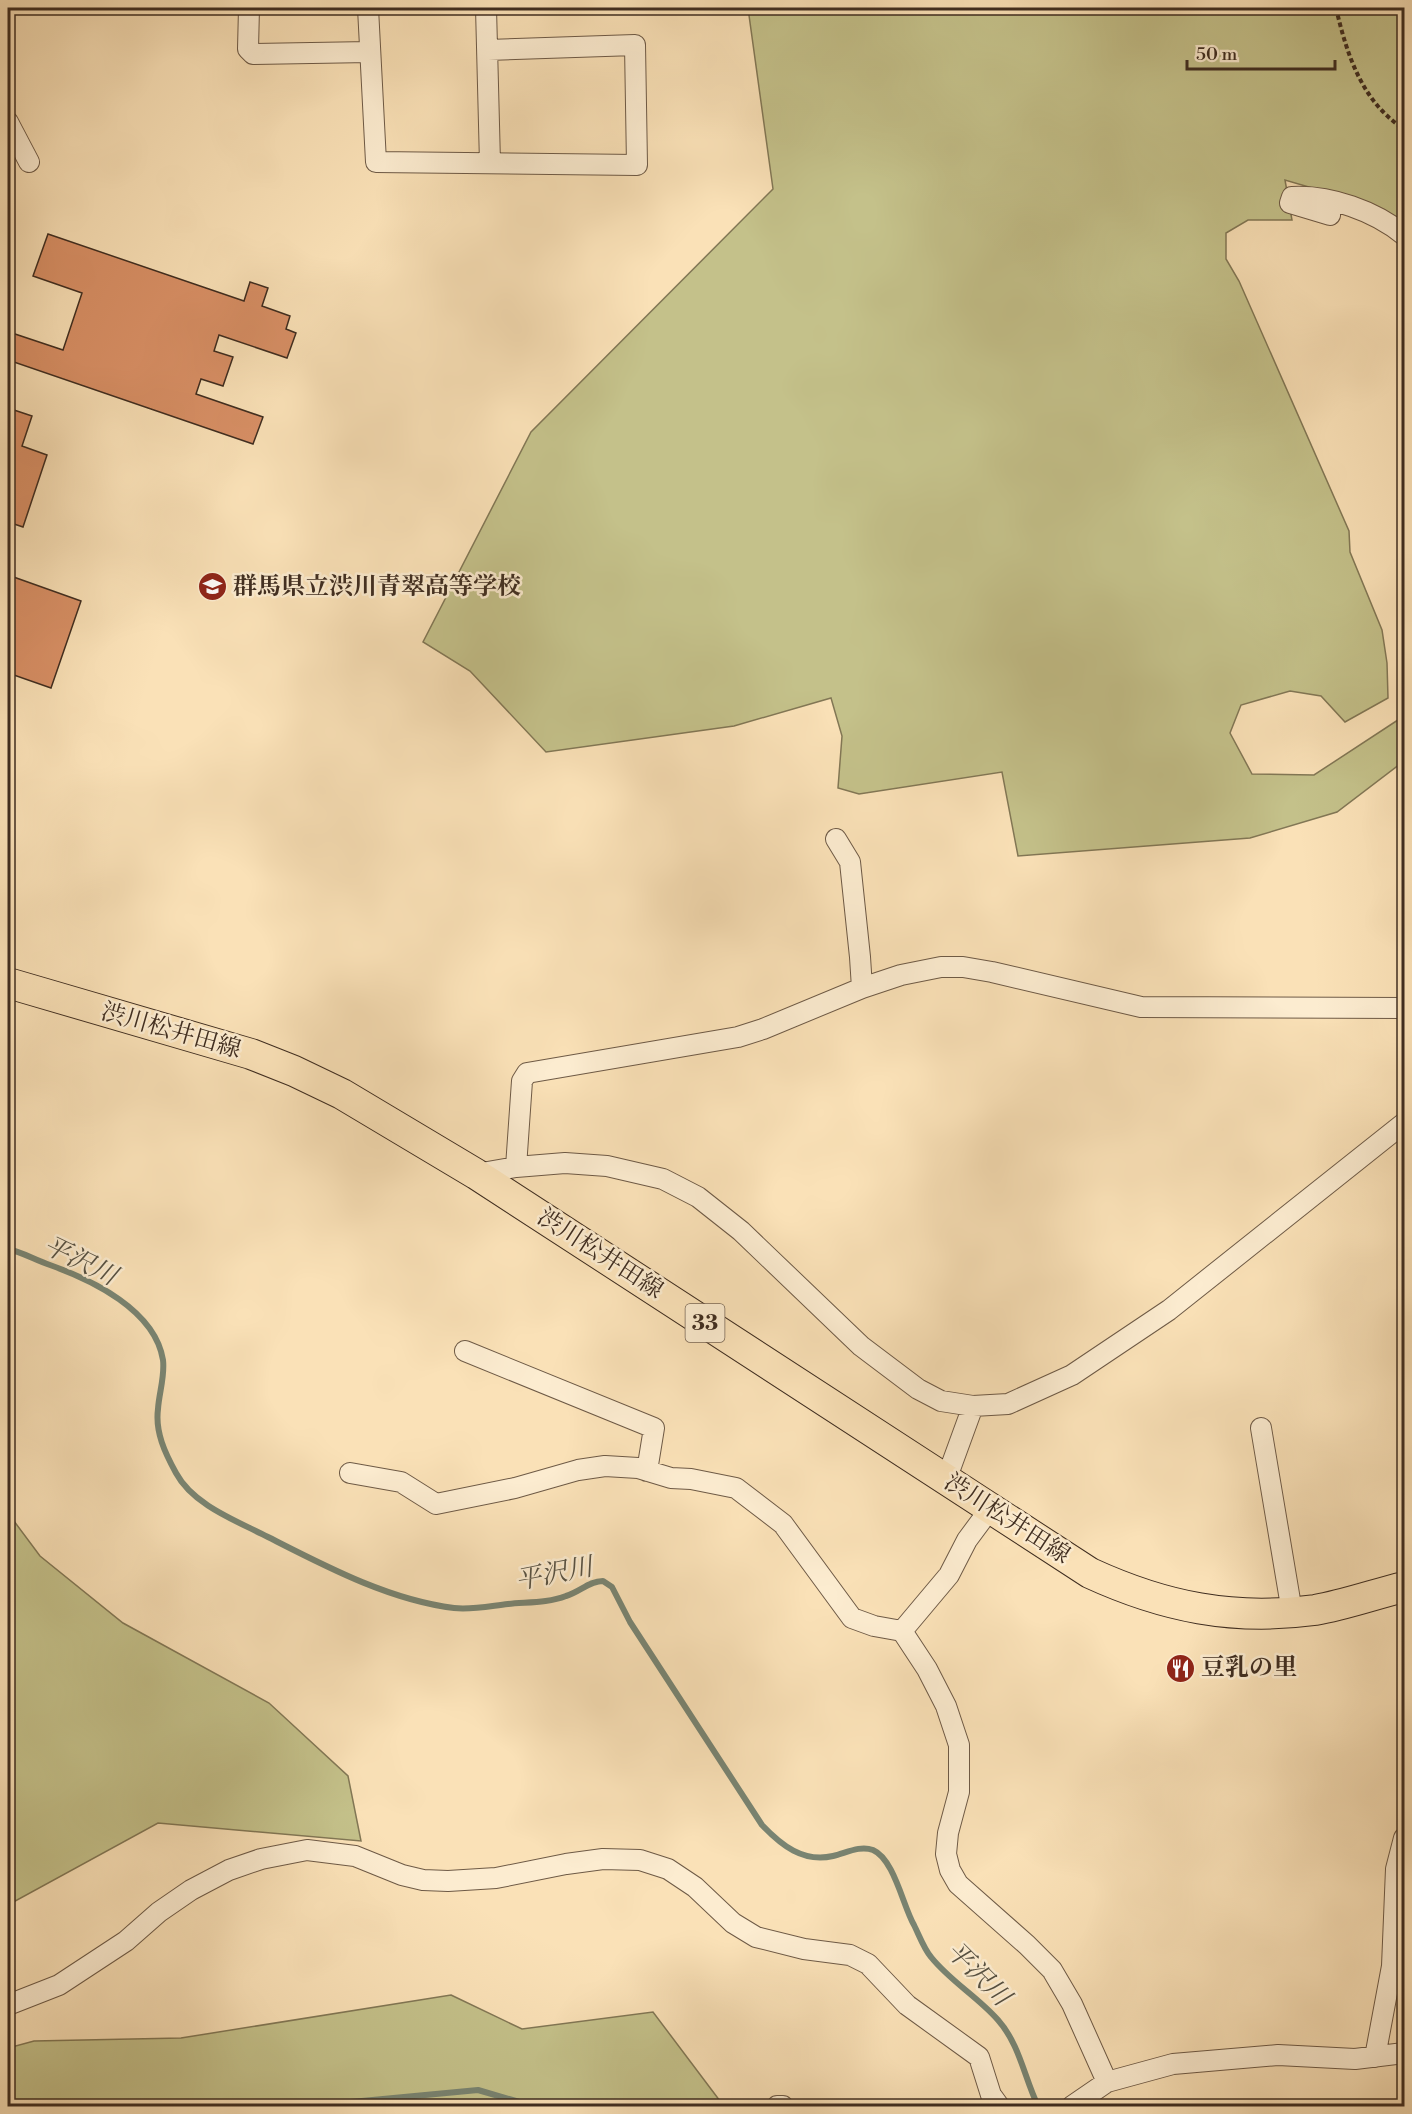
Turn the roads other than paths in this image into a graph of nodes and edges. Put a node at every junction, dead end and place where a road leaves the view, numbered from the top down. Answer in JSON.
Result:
{"nodes":[{"id":1,"x":249,"y":8,"type":"edge"},
{"id":2,"x":368,"y":8,"type":"edge"},
{"id":3,"x":486,"y":8,"type":"edge"},
{"id":4,"x":488,"y":50,"type":"junction"},
{"id":5,"x":369,"y":52,"type":"junction"},
{"id":6,"x":8,"y":122,"type":"edge"},
{"id":7,"x":29,"y":162,"type":"dead end"},
{"id":8,"x":490,"y":163,"type":"junction"},
{"id":9,"x":1330,"y":215,"type":"dead end"},
{"id":10,"x":1404,"y":235,"type":"edge"},
{"id":11,"x":837,"y":838,"type":"dead end"},
{"id":12,"x":8,"y":983,"type":"edge"},
{"id":13,"x":862,"y":988,"type":"junction"},
{"id":14,"x":1404,"y":1008,"type":"edge"},
{"id":15,"x":1404,"y":1123,"type":"edge"},
{"id":16,"x":516,"y":1167,"type":"junction"},
{"id":17,"x":476,"y":1174,"type":"junction"},
{"id":18,"x":465,"y":1351,"type":"dead end"},
{"id":19,"x":972,"y":1406,"type":"junction"},
{"id":20,"x":1261,"y":1428,"type":"dead end"},
{"id":21,"x":647,"y":1471,"type":"junction"},
{"id":22,"x":350,"y":1473,"type":"dead end"},
{"id":23,"x":946,"y":1480,"type":"junction"},
{"id":24,"x":990,"y":1509,"type":"junction"},
{"id":25,"x":1404,"y":1587,"type":"edge"},
{"id":26,"x":1292,"y":1612,"type":"junction"},
{"id":27,"x":902,"y":1631,"type":"junction"},
{"id":28,"x":1404,"y":1838,"type":"edge"},
{"id":29,"x":8,"y":2005,"type":"edge"},
{"id":30,"x":1404,"y":2053,"type":"edge"},
{"id":31,"x":1375,"y":2057,"type":"junction"},
{"id":32,"x":1107,"y":2082,"type":"junction"},
{"id":33,"x":777,"y":2106,"type":"edge"},
{"id":34,"x":783,"y":2106,"type":"edge"},
{"id":35,"x":999,"y":2106,"type":"edge"},
{"id":36,"x":1072,"y":2106,"type":"edge"}],
"edges":[{"from":1,"to":5,"type":"street"},
{"from":2,"to":5,"type":"street"},
{"from":3,"to":4,"type":"street"},
{"from":4,"to":8,"type":"street"},
{"from":4,"to":8,"type":"street"},
{"from":5,"to":8,"type":"street"},
{"from":6,"to":7,"type":"street"},
{"from":9,"to":10,"type":"street"},
{"from":11,"to":13,"type":"street"},
{"from":12,"to":17,"type":"main road","name":"渋川松井田線","number":"33"},
{"from":13,"to":14,"type":"street"},
{"from":13,"to":16,"type":"street"},
{"from":15,"to":19,"type":"street"},
{"from":16,"to":17,"type":"street"},
{"from":16,"to":19,"type":"street"},
{"from":17,"to":23,"type":"main road","name":"渋川松井田線","number":"33"},
{"from":18,"to":21,"type":"street"},
{"from":19,"to":23,"type":"street"},
{"from":20,"to":26,"type":"street"},
{"from":21,"to":22,"type":"street"},
{"from":21,"to":27,"type":"street"},
{"from":23,"to":24,"type":"main road","name":"渋川松井田線","number":"33"},
{"from":24,"to":26,"type":"main road","name":"渋川松井田線","number":"33"},
{"from":24,"to":27,"type":"street"},
{"from":25,"to":26,"type":"main road","name":"渋川松井田線","number":"33"},
{"from":27,"to":32,"type":"street"},
{"from":28,"to":31,"type":"street"},
{"from":29,"to":35,"type":"street"},
{"from":30,"to":31,"type":"street"},
{"from":31,"to":32,"type":"street"},
{"from":32,"to":36,"type":"street"},
{"from":33,"to":34,"type":"street"}]}
